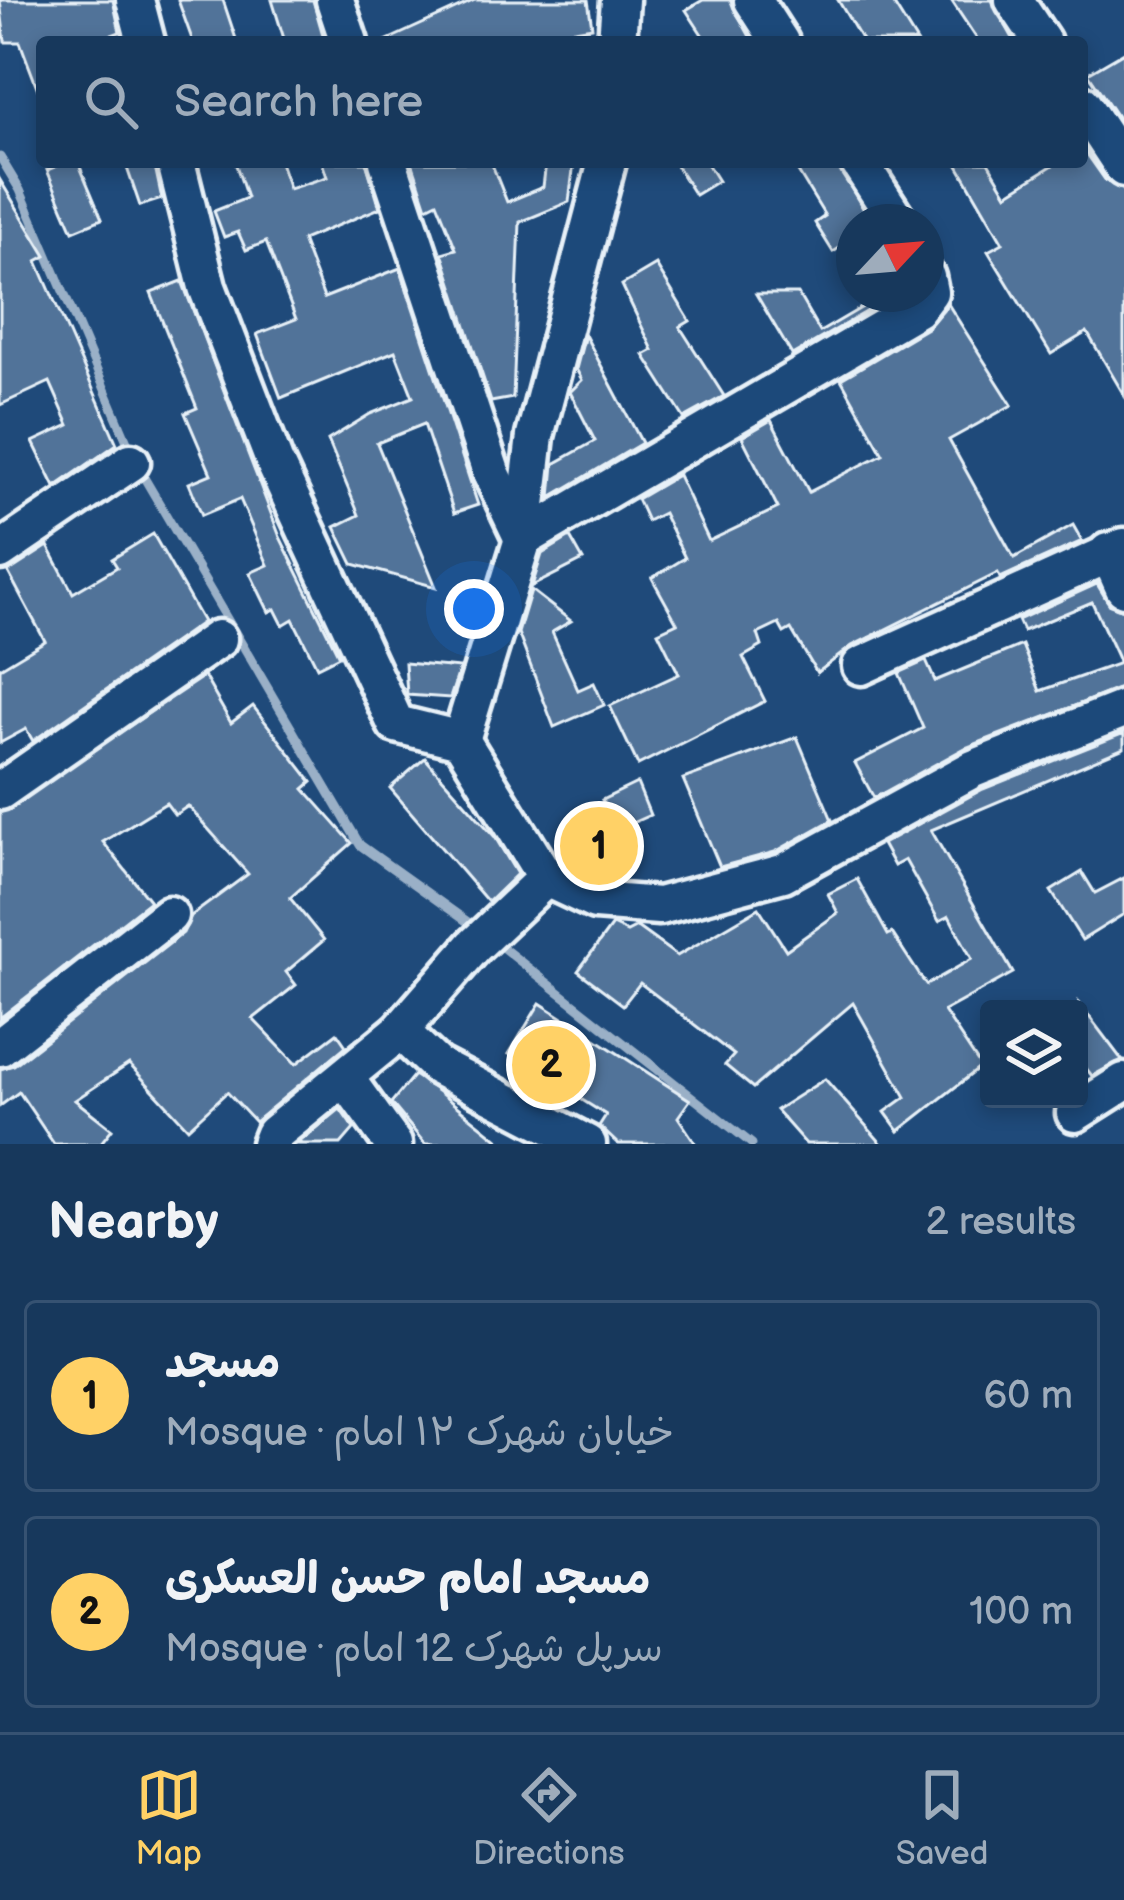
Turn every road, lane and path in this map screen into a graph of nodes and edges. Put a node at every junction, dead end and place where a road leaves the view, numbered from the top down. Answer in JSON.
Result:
{"nodes":[{"id":1,"x":135,"y":0,"type":"edge"},
{"id":2,"x":335,"y":0,"type":"edge"},
{"id":3,"x":620,"y":0,"type":"edge"},
{"id":4,"x":753,"y":0,"type":"edge"},
{"id":5,"x":1015,"y":0,"type":"edge"},
{"id":6,"x":144,"y":36,"type":"edge"},
{"id":7,"x":347,"y":36,"type":"edge"},
{"id":8,"x":617,"y":36,"type":"edge"},
{"id":9,"x":776,"y":36,"type":"edge"},
{"id":10,"x":1038,"y":36,"type":"edge"},
{"id":11,"x":1088,"y":113,"type":"edge"},
{"id":12,"x":178,"y":168,"type":"edge"},
{"id":13,"x":390,"y":168,"type":"edge"},
{"id":14,"x":605,"y":168,"type":"edge"},
{"id":15,"x":863,"y":168,"type":"edge"},
{"id":16,"x":1124,"y":168,"type":"edge"},
{"id":17,"x":886,"y":204,"type":"edge"},
{"id":18,"x":911,"y":312,"type":"edge"},
{"id":19,"x":131,"y":462,"type":"dead end"},
{"id":20,"x":523,"y":539,"type":"junction"},
{"id":21,"x":1116,"y":549,"type":"edge"},
{"id":22,"x":0,"y":550,"type":"edge"},
{"id":23,"x":1124,"y":589,"type":"edge"},
{"id":24,"x":218,"y":639,"type":"dead end"},
{"id":25,"x":861,"y":667,"type":"dead end"},
{"id":26,"x":1124,"y":710,"type":"edge"},
{"id":27,"x":461,"y":740,"type":"junction"},
{"id":28,"x":0,"y":790,"type":"edge"},
{"id":29,"x":546,"y":878,"type":"junction"},
{"id":30,"x":169,"y":915,"type":"dead end"},
{"id":31,"x":400,"y":1030,"type":"junction"},
{"id":32,"x":0,"y":1047,"type":"edge"},
{"id":33,"x":346,"y":1079,"type":"junction"},
{"id":34,"x":1124,"y":1082,"type":"edge"},
{"id":35,"x":1075,"y":1113,"type":"dead end"},
{"id":36,"x":269,"y":1144,"type":"edge"},
{"id":37,"x":393,"y":1144,"type":"edge"},
{"id":38,"x":587,"y":1144,"type":"edge"}],
"edges":[{"from":1,"to":6,"type":"street"},
{"from":2,"to":7,"type":"street"},
{"from":3,"to":8,"type":"street"},
{"from":4,"to":9,"type":"street"},
{"from":5,"to":10,"type":"street"},
{"from":11,"to":16,"type":"street"},
{"from":12,"to":27,"type":"street"},
{"from":13,"to":20,"type":"street"},
{"from":14,"to":20,"type":"street"},
{"from":15,"to":17,"type":"street"},
{"from":18,"to":20,"type":"street"},
{"from":19,"to":22,"type":"street"},
{"from":20,"to":27,"type":"street"},
{"from":21,"to":23,"type":"street"},
{"from":21,"to":25,"type":"street"},
{"from":24,"to":28,"type":"street"},
{"from":26,"to":29,"type":"street"},
{"from":27,"to":29,"type":"street"},
{"from":29,"to":31,"type":"street"},
{"from":30,"to":32,"type":"street"},
{"from":31,"to":33,"type":"street"},
{"from":31,"to":38,"type":"street"},
{"from":33,"to":36,"type":"street"},
{"from":33,"to":37,"type":"street"},
{"from":34,"to":35,"type":"street"}]}
